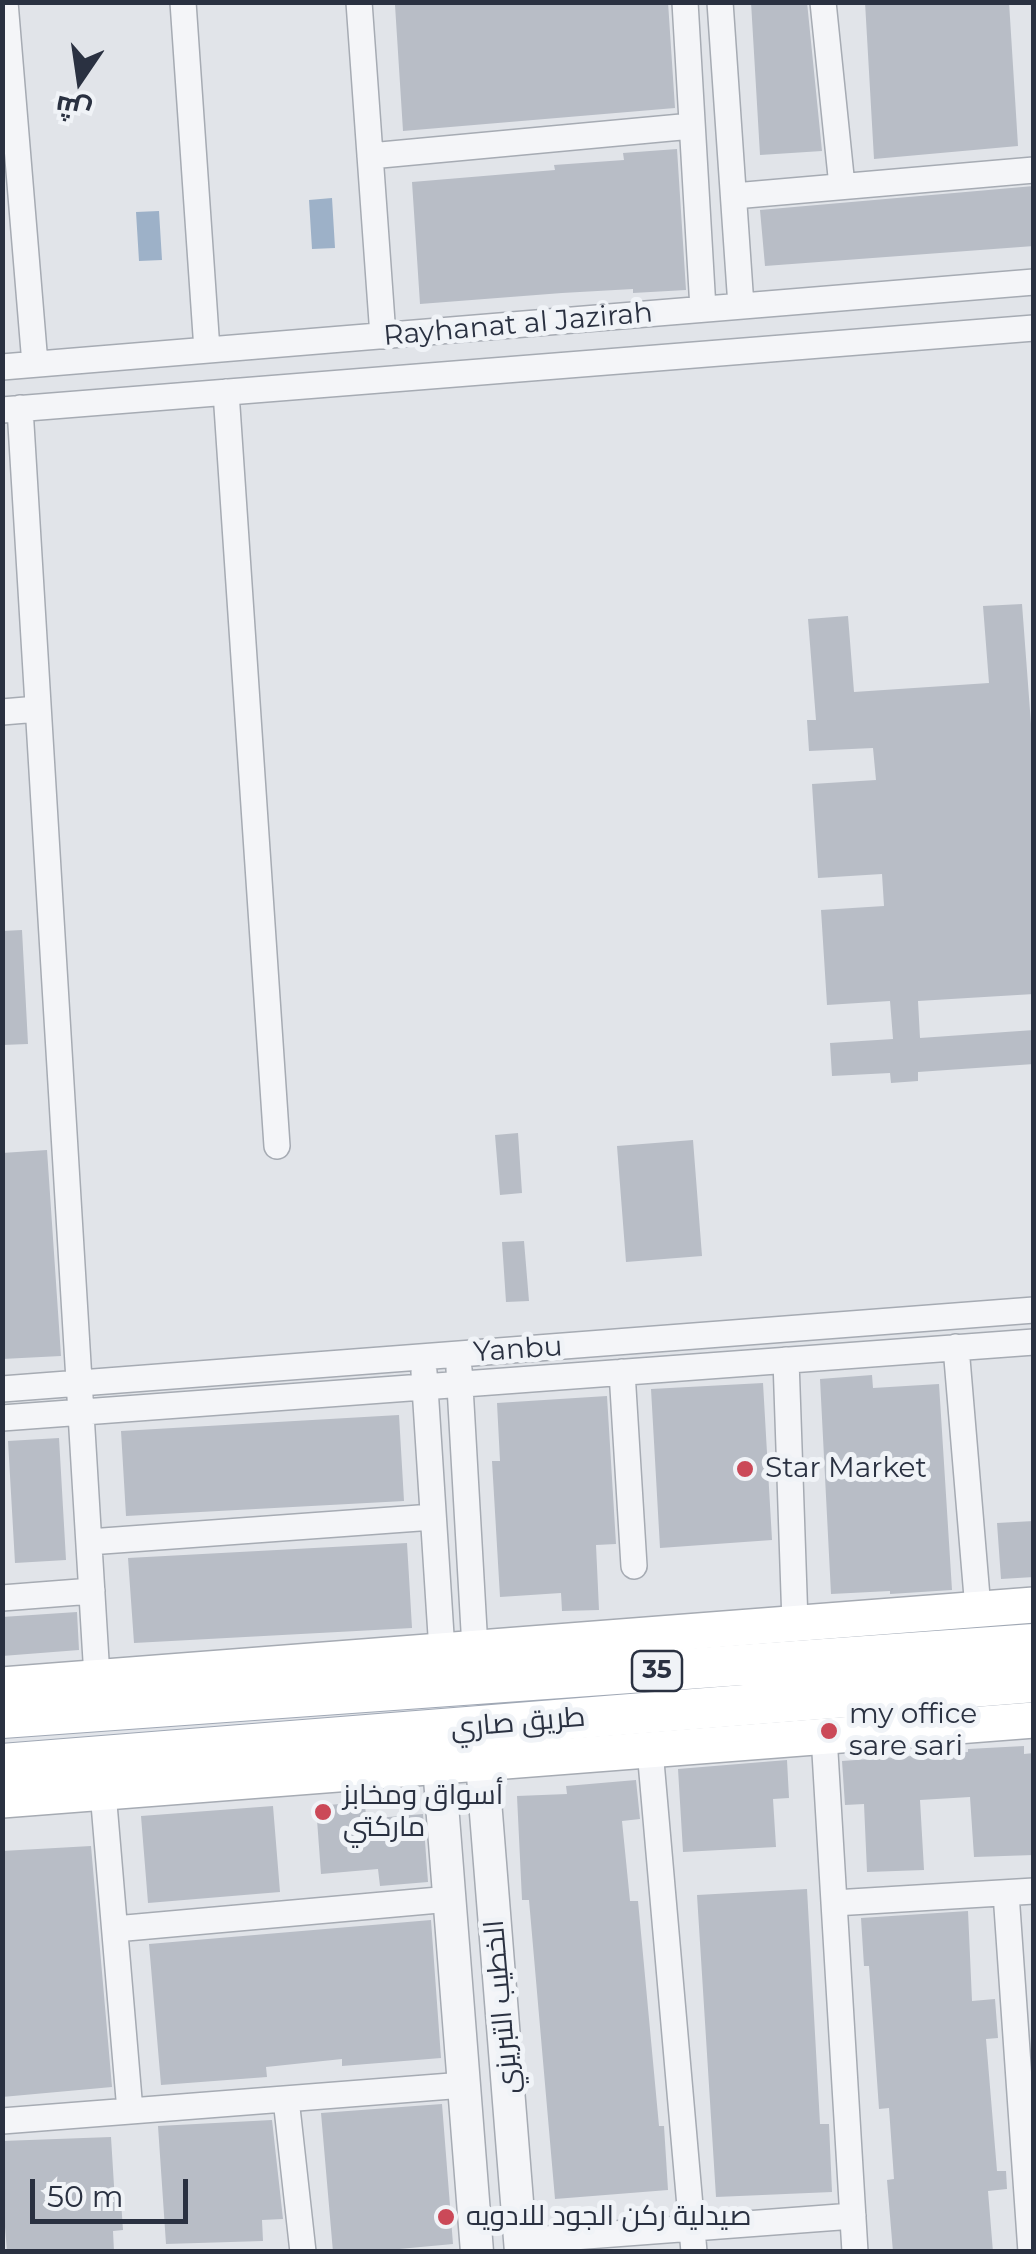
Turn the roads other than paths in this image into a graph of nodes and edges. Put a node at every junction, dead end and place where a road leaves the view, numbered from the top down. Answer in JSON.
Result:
{"nodes":[{"id":1,"x":5,"y":2,"type":"edge"},
{"id":2,"x":183,"y":2,"type":"edge"},
{"id":3,"x":359,"y":2,"type":"edge"},
{"id":4,"x":684,"y":2,"type":"edge"},
{"id":5,"x":720,"y":2,"type":"edge"},
{"id":6,"x":823,"y":2,"type":"edge"},
{"id":7,"x":692,"y":126,"type":"junction"},
{"id":8,"x":370,"y":156,"type":"junction"},
{"id":9,"x":1034,"y":170,"type":"edge"},
{"id":10,"x":842,"y":186,"type":"junction"},
{"id":11,"x":12,"y":191,"type":"edge"},
{"id":12,"x":734,"y":196,"type":"junction"},
{"id":13,"x":1034,"y":282,"type":"edge"},
{"id":14,"x":741,"y":306,"type":"junction"},
{"id":15,"x":703,"y":310,"type":"junction"},
{"id":16,"x":1034,"y":328,"type":"edge"},
{"id":17,"x":383,"y":336,"type":"junction"},
{"id":18,"x":208,"y":350,"type":"junction"},
{"id":19,"x":35,"y":364,"type":"junction"},
{"id":20,"x":2,"y":367,"type":"edge"},
{"id":21,"x":226,"y":392,"type":"junction"},
{"id":22,"x":12,"y":409,"type":"edge"},
{"id":23,"x":38,"y":708,"type":"junction"},
{"id":24,"x":2,"y":712,"type":"edge"},
{"id":25,"x":277,"y":1146,"type":"dead end"},
{"id":26,"x":1034,"y":1310,"type":"edge"},
{"id":27,"x":1034,"y":1342,"type":"edge"},
{"id":28,"x":956,"y":1347,"type":"junction"},
{"id":29,"x":458,"y":1354,"type":"junction"},
{"id":30,"x":423,"y":1357,"type":"junction"},
{"id":31,"x":786,"y":1360,"type":"junction"},
{"id":32,"x":622,"y":1372,"type":"junction"},
{"id":33,"x":79,"y":1383,"type":"junction"},
{"id":34,"x":460,"y":1384,"type":"junction"},
{"id":35,"x":425,"y":1387,"type":"junction"},
{"id":36,"x":2,"y":1389,"type":"edge"},
{"id":37,"x":81,"y":1412,"type":"junction"},
{"id":38,"x":2,"y":1418,"type":"edge"},
{"id":39,"x":433,"y":1516,"type":"junction"},
{"id":40,"x":89,"y":1542,"type":"junction"},
{"id":41,"x":634,"y":1566,"type":"dead end"},
{"id":42,"x":92,"y":1591,"type":"junction"},
{"id":43,"x":2,"y":1598,"type":"edge"},
{"id":44,"x":1034,"y":1605,"type":"edge"},
{"id":45,"x":978,"y":1610,"type":"junction"},
{"id":46,"x":795,"y":1624,"type":"junction"},
{"id":47,"x":1034,"y":1644,"type":"edge"},
{"id":48,"x":458,"y":1649,"type":"junction"},
{"id":49,"x":97,"y":1677,"type":"junction"},
{"id":50,"x":1034,"y":1682,"type":"edge"},
{"id":51,"x":2,"y":1684,"type":"edge"},
{"id":52,"x":2,"y":1718,"type":"edge"},
{"id":53,"x":1034,"y":1720,"type":"edge"},
{"id":54,"x":824,"y":1736,"type":"junction"},
{"id":55,"x":650,"y":1750,"type":"junction"},
{"id":56,"x":482,"y":1763,"type":"junction"},
{"id":57,"x":2,"y":1764,"type":"edge"},
{"id":58,"x":439,"y":1766,"type":"junction"},
{"id":59,"x":103,"y":1792,"type":"junction"},
{"id":60,"x":2,"y":1800,"type":"edge"},
{"id":61,"x":1034,"y":1891,"type":"edge"},
{"id":62,"x":1006,"y":1892,"type":"junction"},
{"id":63,"x":450,"y":1899,"type":"junction"},
{"id":64,"x":834,"y":1903,"type":"junction"},
{"id":65,"x":114,"y":1929,"type":"junction"},
{"id":66,"x":464,"y":2085,"type":"junction"},
{"id":67,"x":286,"y":2099,"type":"junction"},
{"id":68,"x":130,"y":2111,"type":"junction"},
{"id":69,"x":2,"y":2121,"type":"edge"},
{"id":70,"x":854,"y":2216,"type":"junction"},
{"id":71,"x":693,"y":2240,"type":"edge"},
{"id":72,"x":521,"y":2246,"type":"edge"},
{"id":73,"x":303,"y":2252,"type":"edge"},
{"id":74,"x":478,"y":2252,"type":"edge"},
{"id":75,"x":856,"y":2252,"type":"edge"},
{"id":76,"x":1031,"y":2252,"type":"edge"}],
"edges":[{"from":1,"to":11,"type":"street"},
{"from":2,"to":18,"type":"street"},
{"from":3,"to":8,"type":"street"},
{"from":4,"to":7,"type":"street"},
{"from":5,"to":12,"type":"street"},
{"from":6,"to":10,"type":"street"},
{"from":7,"to":8,"type":"street"},
{"from":7,"to":15,"type":"street"},
{"from":8,"to":17,"type":"street"},
{"from":9,"to":10,"type":"street"},
{"from":10,"to":12,"type":"street"},
{"from":11,"to":19,"type":"street"},
{"from":12,"to":14,"type":"street"},
{"from":13,"to":14,"type":"street","name":"Rayhanat al Jazirah"},
{"from":14,"to":15,"type":"street","name":"Rayhanat al Jazirah"},
{"from":15,"to":17,"type":"street","name":"Rayhanat al Jazirah"},
{"from":16,"to":21,"type":"street","name":"Rayhanat al Jazirah"},
{"from":17,"to":18,"type":"street","name":"Rayhanat al Jazirah"},
{"from":18,"to":19,"type":"street","name":"Rayhanat al Jazirah"},
{"from":19,"to":20,"type":"street","name":"Rayhanat al Jazirah"},
{"from":21,"to":22,"type":"street","name":"Rayhanat al Jazirah"},
{"from":21,"to":25,"type":"street"},
{"from":22,"to":23,"type":"street"},
{"from":23,"to":24,"type":"street"},
{"from":23,"to":33,"type":"street"},
{"from":26,"to":29,"type":"street","name":"Yanbu"},
{"from":27,"to":28,"type":"street","name":"Yanbu"},
{"from":28,"to":31,"type":"street","name":"Yanbu"},
{"from":28,"to":45,"type":"street"},
{"from":29,"to":30,"type":"street","name":"Yanbu"},
{"from":29,"to":34,"type":"street"},
{"from":30,"to":33,"type":"street","name":"Yanbu"},
{"from":30,"to":35,"type":"street"},
{"from":31,"to":32,"type":"street","name":"Yanbu"},
{"from":31,"to":46,"type":"street"},
{"from":32,"to":34,"type":"street","name":"Yanbu"},
{"from":32,"to":41,"type":"street"},
{"from":33,"to":36,"type":"street","name":"Yanbu"},
{"from":33,"to":37,"type":"street"},
{"from":34,"to":35,"type":"street","name":"Yanbu"},
{"from":34,"to":48,"type":"street"},
{"from":35,"to":37,"type":"street","name":"Yanbu"},
{"from":35,"to":39,"type":"street"},
{"from":37,"to":38,"type":"street","name":"Yanbu"},
{"from":37,"to":40,"type":"street"},
{"from":39,"to":40,"type":"street"},
{"from":39,"to":48,"type":"street"},
{"from":40,"to":42,"type":"street"},
{"from":42,"to":43,"type":"street"},
{"from":42,"to":49,"type":"street"},
{"from":44,"to":45,"type":"main road"},
{"from":45,"to":46,"type":"main road"},
{"from":46,"to":48,"type":"main road"},
{"from":47,"to":52,"type":"main road","name":"طريق صاري","number":"35"},
{"from":48,"to":49,"type":"main road"},
{"from":49,"to":51,"type":"main road"},
{"from":50,"to":57,"type":"main road","name":"طريق صاري","number":"35"},
{"from":53,"to":54,"type":"main road"},
{"from":54,"to":55,"type":"main road"},
{"from":54,"to":64,"type":"street"},
{"from":55,"to":56,"type":"main road"},
{"from":55,"to":71,"type":"street"},
{"from":56,"to":58,"type":"main road"},
{"from":56,"to":72,"type":"street","name":"الخطيب التبريزي"},
{"from":58,"to":59,"type":"main road"},
{"from":58,"to":63,"type":"street","name":"الخطيب التبريزي"},
{"from":59,"to":60,"type":"main road"},
{"from":59,"to":65,"type":"street"},
{"from":61,"to":62,"type":"street"},
{"from":62,"to":64,"type":"street"},
{"from":62,"to":76,"type":"street"},
{"from":63,"to":65,"type":"street"},
{"from":63,"to":66,"type":"street","name":"الخطيب التبريزي"},
{"from":64,"to":70,"type":"street"},
{"from":65,"to":68,"type":"street"},
{"from":66,"to":67,"type":"street"},
{"from":66,"to":74,"type":"street","name":"الخطيب التبريزي"},
{"from":67,"to":68,"type":"street"},
{"from":67,"to":73,"type":"street"},
{"from":68,"to":69,"type":"street"},
{"from":70,"to":71,"type":"street"},
{"from":70,"to":75,"type":"street"},
{"from":71,"to":72,"type":"street"}]}
